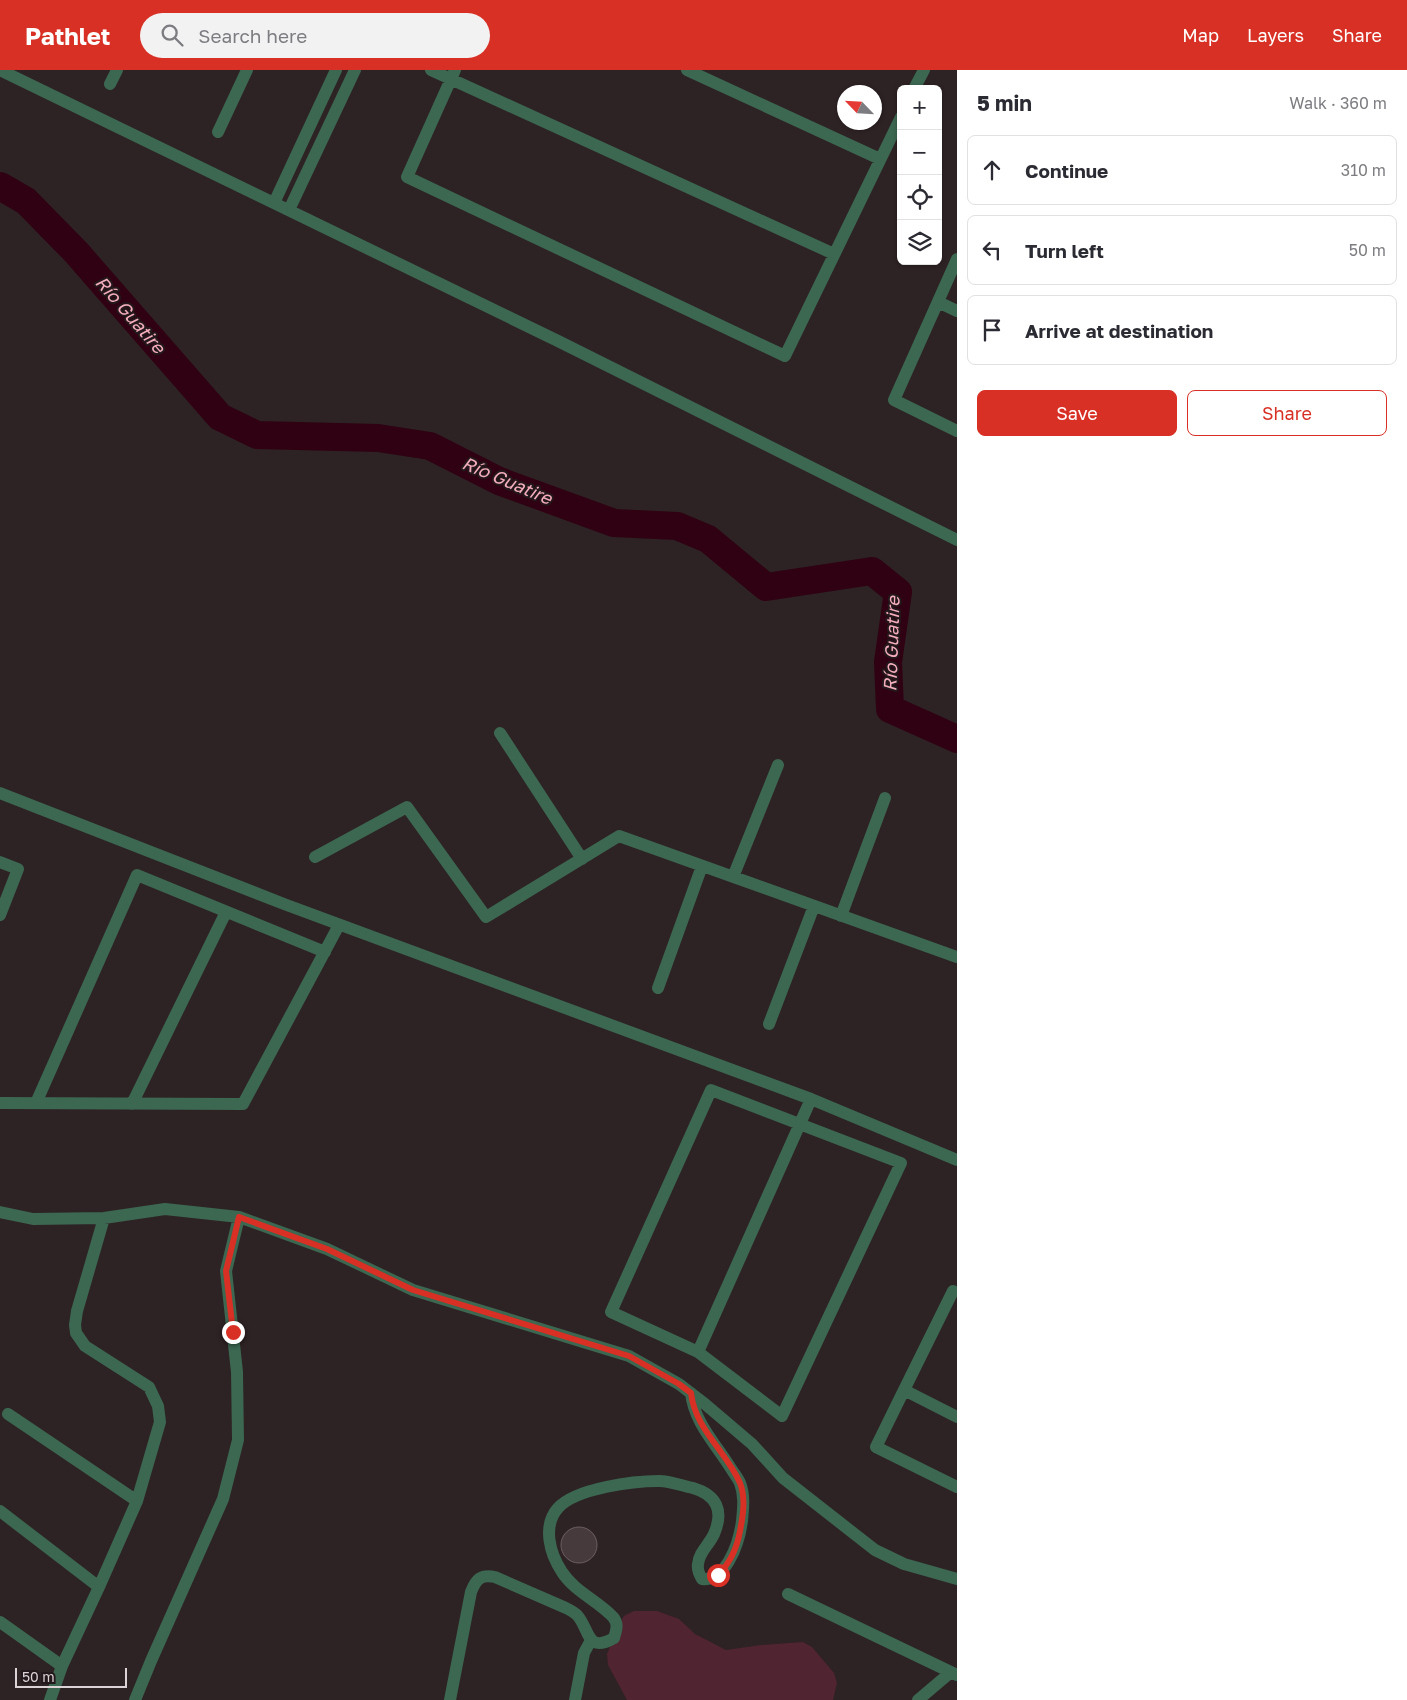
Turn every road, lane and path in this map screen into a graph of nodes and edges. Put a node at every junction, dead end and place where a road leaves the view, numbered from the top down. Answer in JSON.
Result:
{"nodes":[{"id":1,"x":0,"y":70,"type":"edge"},
{"id":2,"x":116,"y":70,"type":"edge"},
{"id":3,"x":247,"y":70,"type":"edge"},
{"id":4,"x":336,"y":70,"type":"edge"},
{"id":5,"x":355,"y":70,"type":"edge"},
{"id":6,"x":431,"y":70,"type":"edge"},
{"id":7,"x":687,"y":70,"type":"edge"},
{"id":8,"x":924,"y":70,"type":"edge"},
{"id":9,"x":453,"y":75,"type":"edge"},
{"id":10,"x":110,"y":84,"type":"dead end"},
{"id":11,"x":916,"y":85,"type":"edge"},
{"id":12,"x":897,"y":125,"type":"edge"},
{"id":13,"x":218,"y":132,"type":"dead end"},
{"id":14,"x":880,"y":159,"type":"junction"},
{"id":15,"x":274,"y":203,"type":"junction"},
{"id":16,"x":289,"y":210,"type":"junction"},
{"id":17,"x":834,"y":254,"type":"junction"},
{"id":18,"x":957,"y":259,"type":"edge"},
{"id":19,"x":938,"y":302,"type":"junction"},
{"id":20,"x":957,"y":311,"type":"edge"},
{"id":21,"x":957,"y":430,"type":"edge"},
{"id":22,"x":957,"y":540,"type":"edge"},
{"id":23,"x":500,"y":734,"type":"dead end"},
{"id":24,"x":778,"y":765,"type":"dead end"},
{"id":25,"x":0,"y":793,"type":"edge"},
{"id":26,"x":885,"y":798,"type":"dead end"},
{"id":27,"x":315,"y":857,"type":"dead end"},
{"id":28,"x":582,"y":859,"type":"junction"},
{"id":29,"x":0,"y":862,"type":"edge"},
{"id":30,"x":702,"y":866,"type":"junction"},
{"id":31,"x":732,"y":877,"type":"junction"},
{"id":32,"x":814,"y":906,"type":"junction"},
{"id":33,"x":226,"y":912,"type":"junction"},
{"id":34,"x":0,"y":915,"type":"edge"},
{"id":35,"x":841,"y":916,"type":"junction"},
{"id":36,"x":339,"y":925,"type":"junction"},
{"id":37,"x":325,"y":952,"type":"junction"},
{"id":38,"x":956,"y":952,"type":"edge"},
{"id":39,"x":658,"y":988,"type":"dead end"},
{"id":40,"x":769,"y":1024,"type":"dead end"},
{"id":41,"x":811,"y":1099,"type":"junction"},
{"id":42,"x":0,"y":1103,"type":"edge"},
{"id":43,"x":36,"y":1104,"type":"junction"},
{"id":44,"x":132,"y":1104,"type":"junction"},
{"id":45,"x":800,"y":1125,"type":"junction"},
{"id":46,"x":957,"y":1160,"type":"edge"},
{"id":47,"x":0,"y":1212,"type":"edge"},
{"id":48,"x":239,"y":1217,"type":"junction"},
{"id":49,"x":104,"y":1218,"type":"junction"},
{"id":50,"x":956,"y":1288,"type":"edge"},
{"id":51,"x":698,"y":1352,"type":"junction"},
{"id":52,"x":904,"y":1390,"type":"junction"},
{"id":53,"x":691,"y":1393,"type":"junction"},
{"id":54,"x":8,"y":1414,"type":"dead end"},
{"id":55,"x":957,"y":1416,"type":"edge"},
{"id":56,"x":957,"y":1487,"type":"edge"},
{"id":57,"x":138,"y":1501,"type":"junction"},
{"id":58,"x":0,"y":1511,"type":"edge"},
{"id":59,"x":957,"y":1579,"type":"edge"},
{"id":60,"x":100,"y":1587,"type":"junction"},
{"id":61,"x":788,"y":1594,"type":"dead end"},
{"id":62,"x":0,"y":1622,"type":"edge"},
{"id":63,"x":591,"y":1640,"type":"junction"},
{"id":64,"x":62,"y":1666,"type":"junction"},
{"id":65,"x":954,"y":1674,"type":"edge"},
{"id":66,"x":50,"y":1700,"type":"edge"},
{"id":67,"x":135,"y":1700,"type":"edge"},
{"id":68,"x":450,"y":1700,"type":"edge"},
{"id":69,"x":576,"y":1700,"type":"edge"},
{"id":70,"x":918,"y":1700,"type":"edge"}],
"edges":[{"from":1,"to":15,"type":"street"},
{"from":2,"to":10,"type":"street"},
{"from":3,"to":13,"type":"street"},
{"from":4,"to":15,"type":"street"},
{"from":5,"to":16,"type":"street"},
{"from":6,"to":9,"type":"street"},
{"from":7,"to":14,"type":"street"},
{"from":8,"to":11,"type":"street"},
{"from":9,"to":17,"type":"street"},
{"from":9,"to":17,"type":"street"},
{"from":12,"to":14,"type":"street"},
{"from":14,"to":17,"type":"street"},
{"from":15,"to":16,"type":"street"},
{"from":16,"to":22,"type":"street"},
{"from":18,"to":19,"type":"street"},
{"from":19,"to":20,"type":"street"},
{"from":19,"to":21,"type":"street"},
{"from":23,"to":28,"type":"street"},
{"from":24,"to":31,"type":"street"},
{"from":25,"to":36,"type":"street"},
{"from":26,"to":35,"type":"street"},
{"from":27,"to":28,"type":"street"},
{"from":28,"to":30,"type":"street"},
{"from":29,"to":34,"type":"street"},
{"from":30,"to":31,"type":"street"},
{"from":30,"to":39,"type":"street"},
{"from":31,"to":32,"type":"street"},
{"from":32,"to":35,"type":"street"},
{"from":32,"to":40,"type":"street"},
{"from":33,"to":37,"type":"street"},
{"from":33,"to":43,"type":"street"},
{"from":33,"to":44,"type":"street"},
{"from":35,"to":38,"type":"street"},
{"from":36,"to":37,"type":"street"},
{"from":36,"to":41,"type":"street"},
{"from":37,"to":44,"type":"street"},
{"from":41,"to":45,"type":"street"},
{"from":41,"to":46,"type":"street"},
{"from":42,"to":43,"type":"street"},
{"from":43,"to":44,"type":"street"},
{"from":45,"to":51,"type":"street"},
{"from":45,"to":51,"type":"street"},
{"from":45,"to":51,"type":"street"},
{"from":47,"to":49,"type":"street"},
{"from":48,"to":49,"type":"street"},
{"from":48,"to":53,"type":"street"},
{"from":48,"to":67,"type":"street"},
{"from":49,"to":57,"type":"street"},
{"from":50,"to":52,"type":"street"},
{"from":52,"to":55,"type":"street"},
{"from":52,"to":56,"type":"street"},
{"from":53,"to":59,"type":"street"},
{"from":53,"to":63,"type":"street"},
{"from":54,"to":57,"type":"street"},
{"from":57,"to":60,"type":"street"},
{"from":58,"to":60,"type":"street"},
{"from":60,"to":64,"type":"street"},
{"from":61,"to":65,"type":"street"},
{"from":62,"to":64,"type":"street"},
{"from":63,"to":68,"type":"street"},
{"from":63,"to":69,"type":"street"},
{"from":64,"to":66,"type":"street"},
{"from":65,"to":70,"type":"street"}]}
